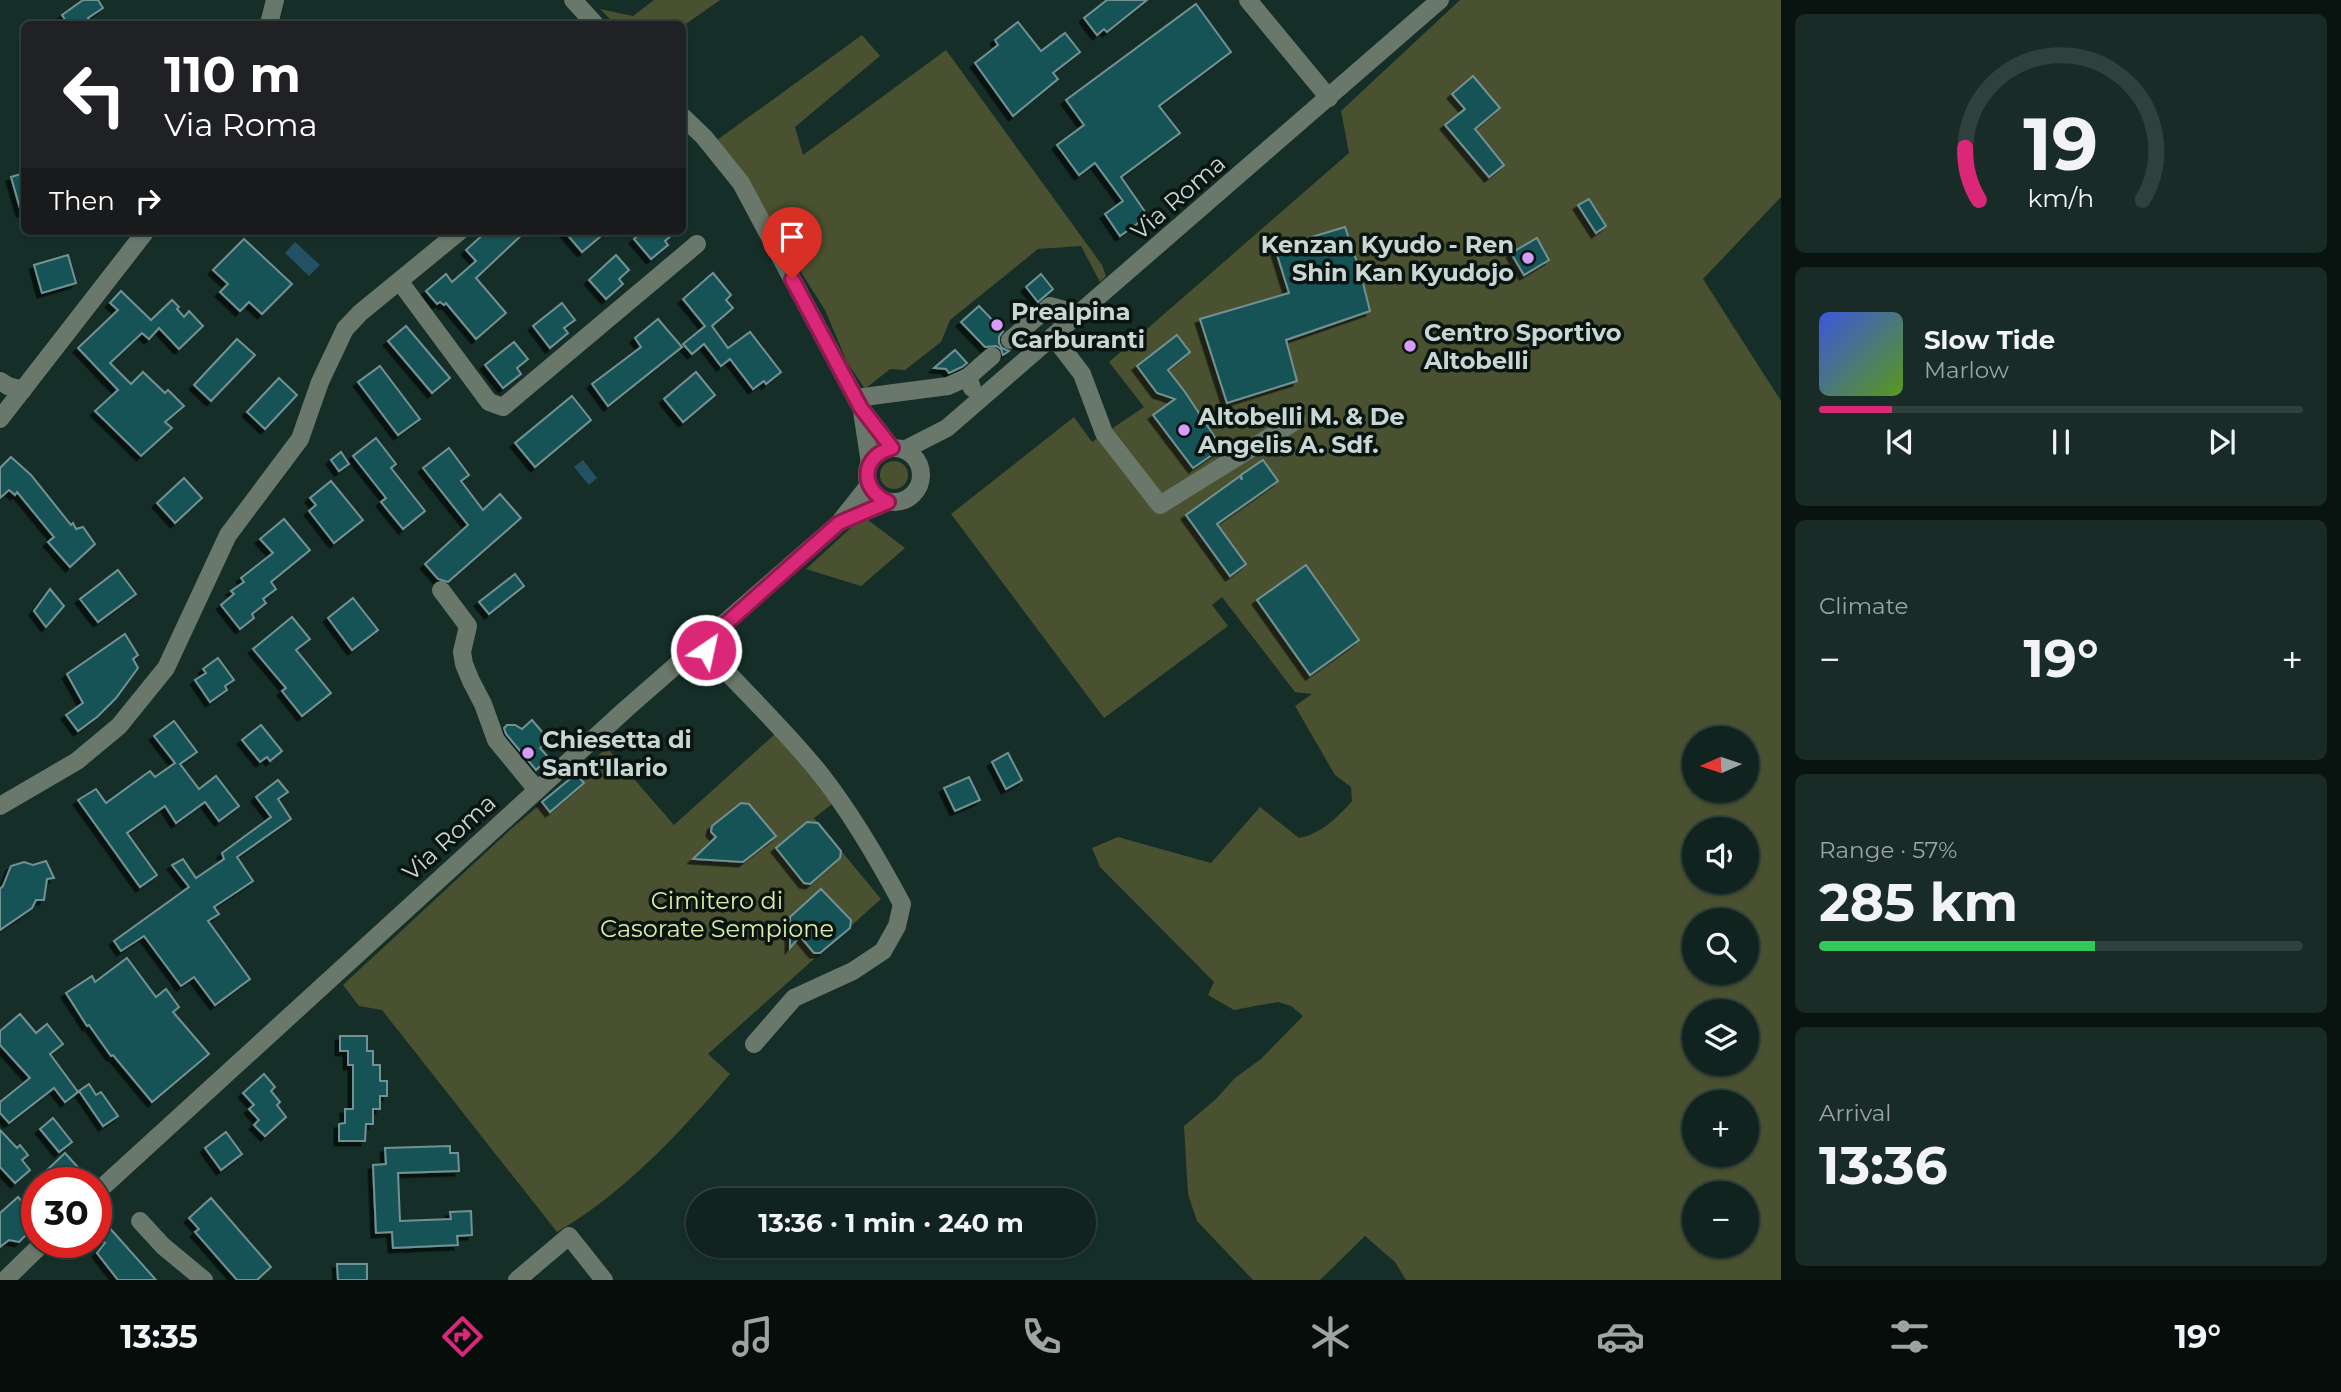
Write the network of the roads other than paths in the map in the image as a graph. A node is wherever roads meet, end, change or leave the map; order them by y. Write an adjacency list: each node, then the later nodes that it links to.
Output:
1 (275, 0): 5 (street)
2 (573, 0): 6 (street)
3 (1248, 0): 7 (street)
4 (1440, 0): 7 (street, Via Roma)
5 (269, 21)
6 (591, 21)
7 (1329, 98): 13 (street, Via Roma)
8 (686, 120): 21 (street)
9 (143, 235): 19 (street)
10 (455, 235): 12 (street)
11 (697, 244): 12 (street)
12 (400, 282): 34 (street)
13 (1079, 314): 14 (street, Via Roma); 15 (street)
14 (1053, 336): 20 (street, Via Roma); 23 (street)
15 (1010, 340)
16 (992, 356): 17 (street)
17 (968, 377): 20 (street); 21 (street)
18 (0, 381): 19 (street)
19 (23, 390): 22 (street)
20 (976, 402): 24 (street, Via Roma)
21 (859, 403): 25 (street); 26 (street)
22 (0, 419)
23 (1297, 420)
24 (947, 428): 25 (street, Via Roma); 27 (street, Via Roma)
25 (898, 449): 26 (street, Via Roma); 27 (street)
26 (870, 464): 28 (street)
27 (921, 478): 29 (street, Via Roma)
28 (869, 485): 29 (street); 30 (street, Via Roma)
29 (888, 502): 30 (street, Via Roma)
30 (839, 523): 32 (street, Via Roma)
31 (441, 590): 33 (street)
32 (702, 645): 33 (street, Via Roma); 35 (street)
33 (537, 790): 36 (street, Via Roma)
34 (0, 806)
35 (754, 1044)
36 (112, 1178)
37 (140, 1221): 40 (street)
38 (28, 1258): 39 (street)
39 (5, 1280)
40 (204, 1280)
41 (517, 1280): 42 (street)
42 (604, 1280)

